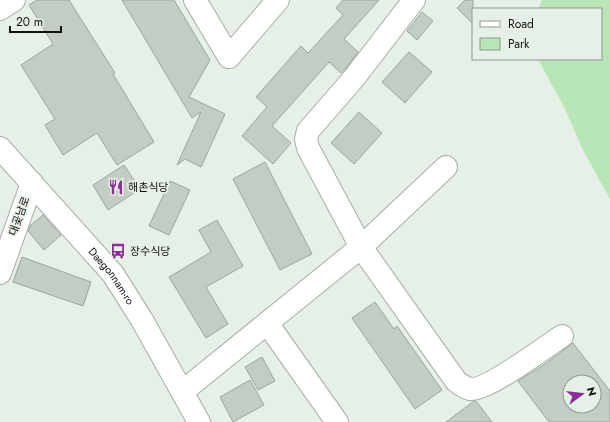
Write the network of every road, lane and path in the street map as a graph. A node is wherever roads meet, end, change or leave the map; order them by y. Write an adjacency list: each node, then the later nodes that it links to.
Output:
1 (14, 0): 5 (street)
2 (195, 0): 3 (street)
3 (278, 0)
4 (414, 0): 9 (street)
5 (0, 9)
6 (0, 148): 8 (street, Daegonnam-ro)
7 (446, 167): 9 (street)
8 (32, 183): 10 (street, 대곶남로); 13 (street, Daegonnam-ro)
9 (361, 247): 11 (street); 12 (street)
10 (0, 273)
11 (267, 323): 13 (street); 15 (street)
12 (562, 336)
13 (182, 392): 14 (street, Daegonnam-ro)
14 (199, 422)
15 (337, 422)

